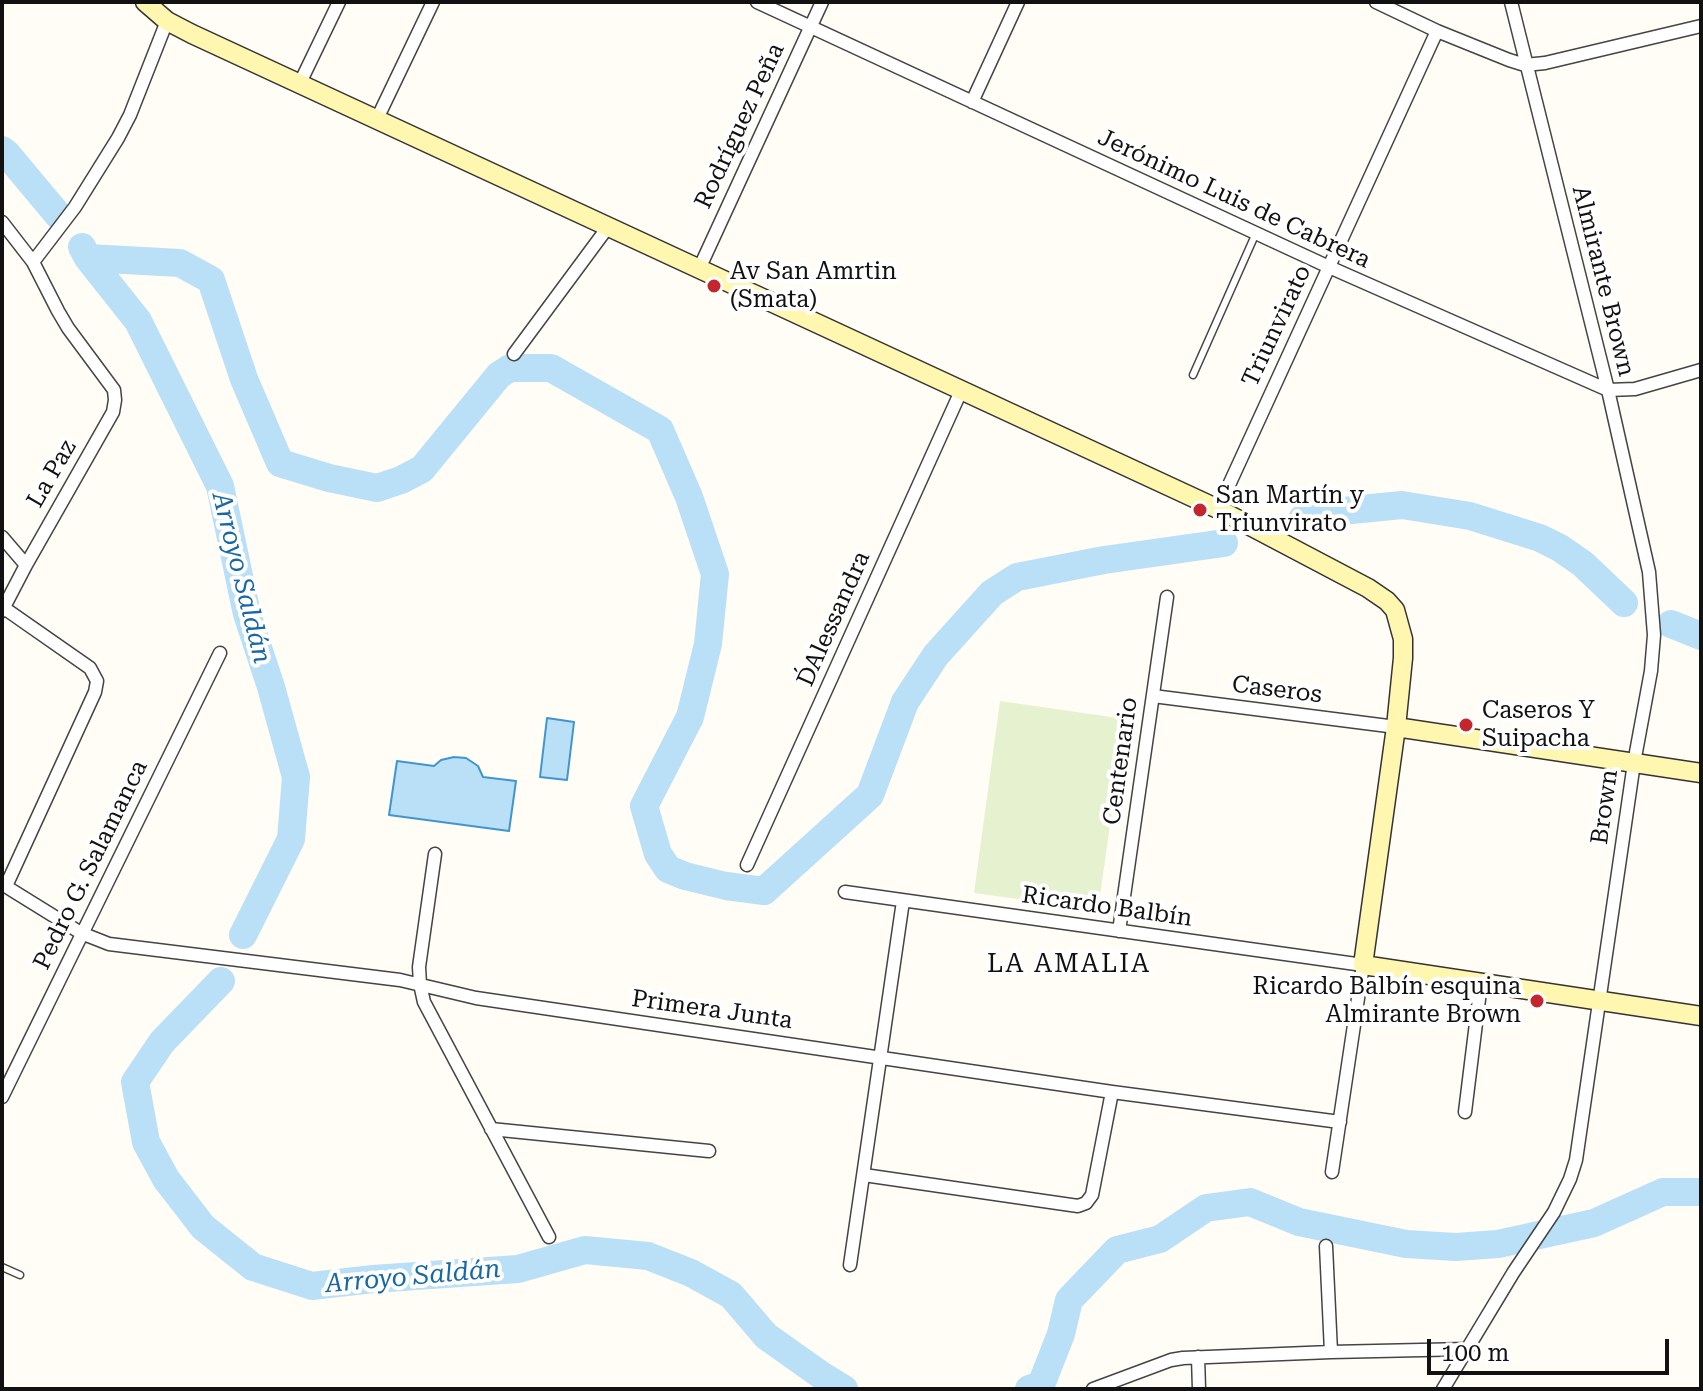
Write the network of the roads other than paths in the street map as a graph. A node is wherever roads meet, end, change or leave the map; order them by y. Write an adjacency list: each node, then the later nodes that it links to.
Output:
1 (145, 2): 9 (main road)
2 (339, 2): 14 (street)
3 (433, 2): 16 (street)
4 (757, 2): 11 (street, Jerónimo Luis de Cabrera)
5 (822, 2): 11 (street, Rodríguez Peña)
6 (1018, 2): 15 (street)
7 (1376, 2): 12 (street)
8 (1511, 2): 13 (street, Almirante Brown)
9 (167, 21): 14 (main road); 20 (street)
10 (1701, 26): 13 (street)
11 (810, 28): 15 (street, Jerónimo Luis de Cabrera); 22 (street, Rodríguez Peña)
12 (1437, 31): 13 (street); 21 (street, Triunvirato)
13 (1525, 65): 26 (street, Almirante Brown)
14 (299, 85): 16 (main road)
15 (972, 102): 19 (street, Jerónimo Luis de Cabrera)
16 (376, 121): 18 (main road)
17 (2, 222): 20 (street)
18 (608, 227): 22 (main road); 23 (street)
19 (1256, 233): 21 (street, Jerónimo Luis de Cabrera); 25 (lane)
20 (33, 262): 30 (street, La Paz)
21 (1329, 267): 26 (street, Jerónimo Luis de Cabrera); 28 (street, Triunvirato)
22 (699, 269): 27 (main road)
23 (514, 354)
24 (1701, 370): 26 (street)
25 (1193, 375)
26 (1608, 390): 31 (street, Almirante Brown)
27 (961, 391): 28 (main road); 40 (street, D´Alessandra)
28 (1218, 509): 36 (main road)
29 (2, 537): 30 (street)
30 (26, 565): 33 (street, La Paz)
31 (1649, 572): 37 (street, Brown)
32 (1167, 597): 35 (street, Centenario)
33 (3, 609): 41 (street)
34 (220, 653): 45 (street, Pedro G. Salamanca)
35 (1153, 696): 36 (street, Caseros); 44 (street, Centenario)
36 (1396, 727): 37 (main road); 46 (main road)
37 (1634, 763): 38 (main road); 49 (street, Brown)
38 (1701, 773)
39 (435, 854): 48 (street)
40 (747, 865)
41 (4, 885): 45 (street, Primera Junta)
42 (845, 892): 43 (street, Ricardo Balbín)
43 (903, 901): 44 (street, Ricardo Balbín); 51 (street)
44 (1119, 931): 46 (street, Ricardo Balbín)
45 (81, 933): 48 (street, Primera Junta); 53 (street, Pedro G. Salamanca)
46 (1363, 965): 47 (main road); 55 (street)
47 (1481, 983): 49 (main road); 54 (street)
48 (420, 984): 51 (street, Primera Junta); 56 (street)
49 (1599, 1001): 50 (main road); 65 (street, Brown)
50 (1701, 1016)
51 (881, 1056): 52 (street, Primera Junta); 59 (street)
52 (1112, 1092): 55 (street, Primera Junta); 59 (street)
53 (2, 1097)
54 (1465, 1112)
55 (1340, 1122): 58 (street)
56 (491, 1129): 57 (street); 60 (street)
57 (709, 1151)
58 (1332, 1172)
59 (864, 1175): 62 (street)
60 (549, 1237)
61 (1326, 1246): 66 (street)
62 (850, 1265)
63 (2, 1267): 64 (lane)
64 (20, 1275)
65 (1467, 1349): 66 (street); 70 (street, Brown)
66 (1331, 1352): 67 (street)
67 (1198, 1357): 68 (street); 69 (street)
68 (1093, 1389)
69 (1199, 1389)
70 (1443, 1389)

